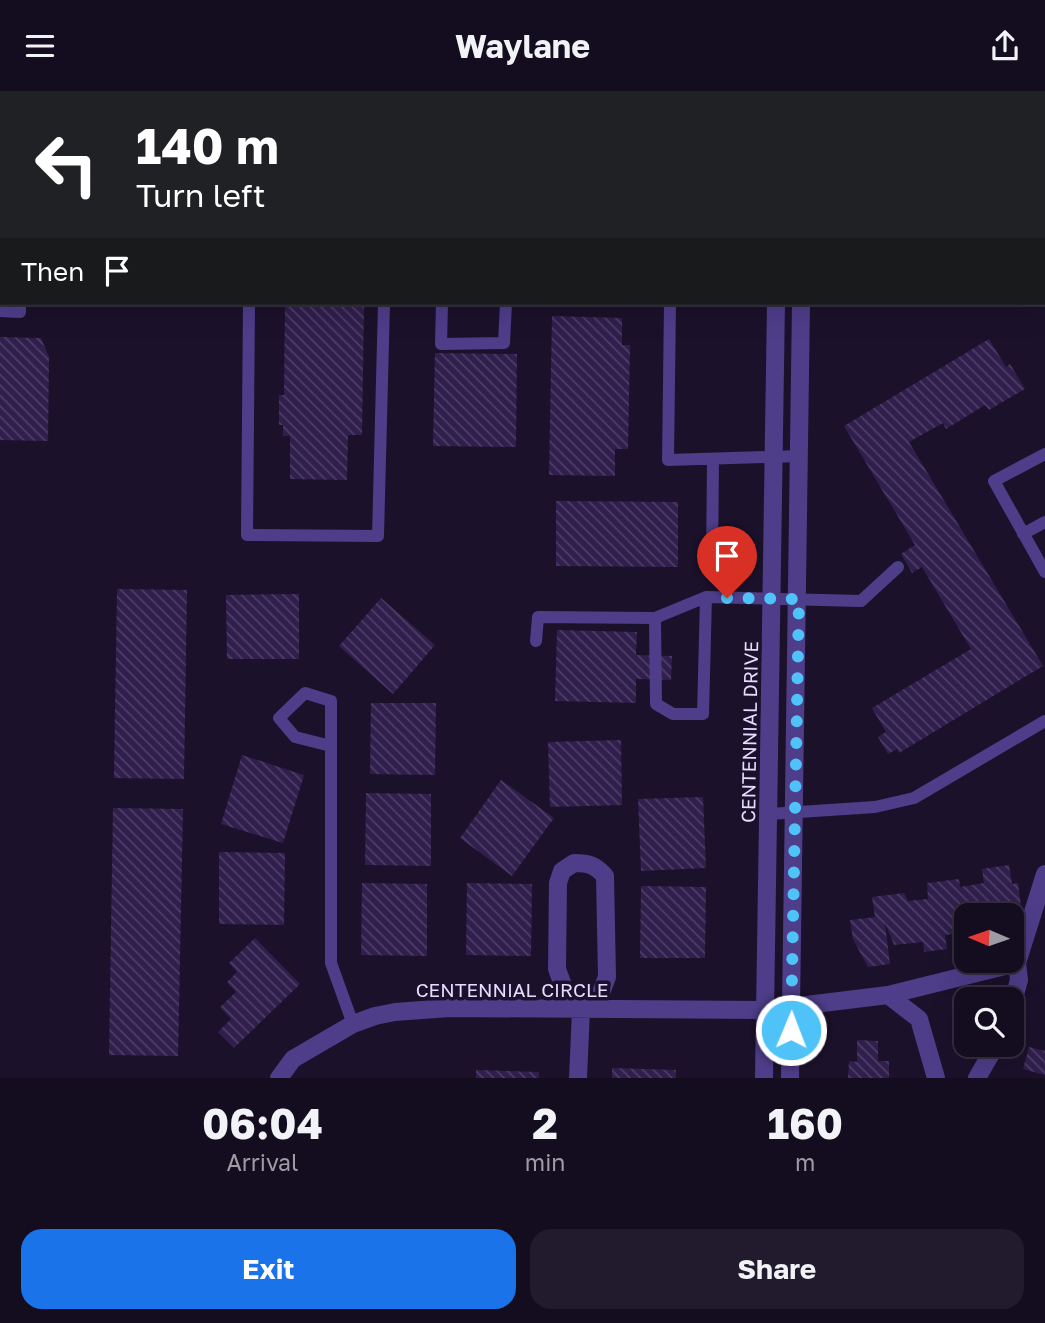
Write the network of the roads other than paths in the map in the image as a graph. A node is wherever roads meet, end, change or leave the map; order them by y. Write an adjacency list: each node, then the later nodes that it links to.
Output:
1 (20, 305): 9 (lane)
2 (249, 305): 3 (lane)
3 (384, 305)
4 (442, 305): 5 (lane)
5 (506, 305)
6 (670, 305): 13 (lane)
7 (776, 305): 12 (street, CENTENNIAL DRIVE)
8 (801, 305): 11 (street)
9 (0, 311)
10 (1045, 454): 15 (lane)
11 (800, 456): 12 (lane); 21 (street)
12 (775, 457): 13 (lane); 20 (street, CENTENNIAL DRIVE)
13 (713, 459): 16 (lane)
14 (1045, 522): 15 (lane)
15 (1023, 534): 18 (lane)
16 (712, 565)
17 (898, 567): 21 (lane)
18 (1045, 572)
19 (706, 597): 20 (lane); 22 (lane); 22 (lane)
20 (772, 598): 21 (lane); 27 (street, CENTENNIAL DRIVE)
21 (799, 599): 26 (street)
22 (654, 618): 23 (lane)
23 (536, 641)
24 (1045, 721): 26 (lane)
25 (331, 746): 25 (lane); 35 (lane)
26 (794, 813): 27 (lane); 32 (street)
27 (769, 814): 34 (street, CENTENNIAL DRIVE)
28 (1045, 874): 29 (street)
29 (1024, 941)
30 (977, 973): 31 (street, CENTENNIAL CIRCLE)
31 (888, 995): 32 (street, CENTENNIAL CIRCLE); 41 (street)
32 (792, 1007): 34 (street, CENTENNIAL CIRCLE); 40 (street)
33 (581, 1010): 33 (street); 34 (street, CENTENNIAL CIRCLE); 35 (street, CENTENNIAL CIRCLE); 38 (street)
34 (766, 1010): 39 (street, CENTENNIAL DRIVE)
35 (353, 1024): 37 (street, CENTENNIAL CIRCLE)
36 (989, 1057): 42 (street)
37 (279, 1078)
38 (578, 1078)
39 (765, 1078)
40 (790, 1078)
41 (936, 1078)
42 (978, 1078)

